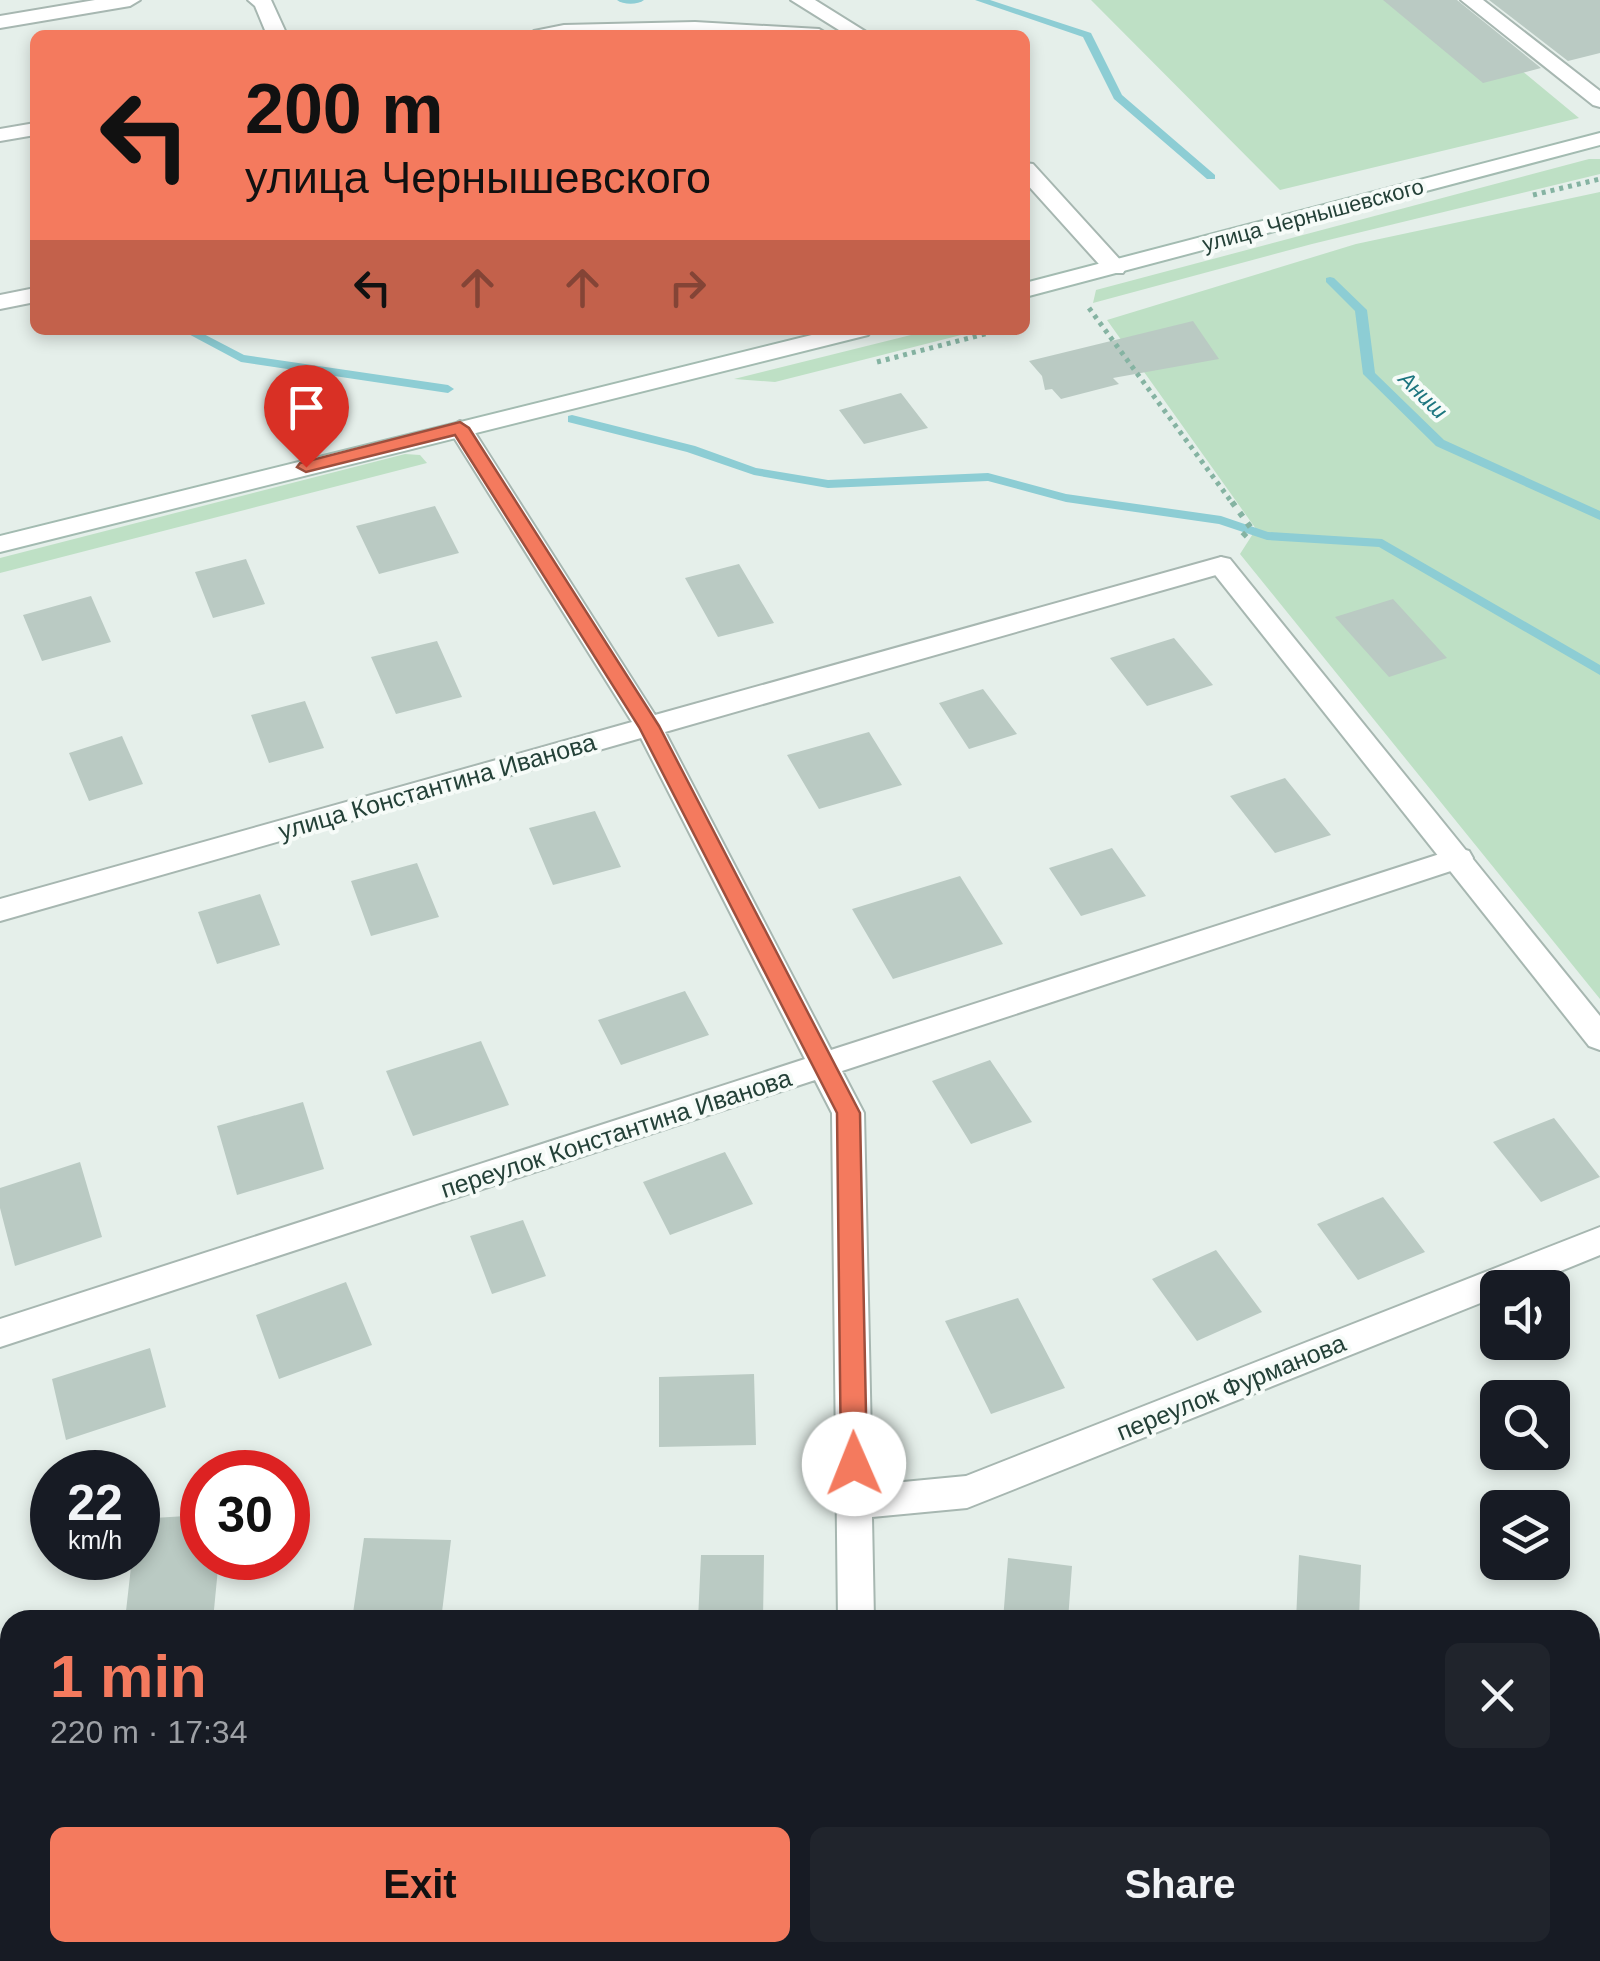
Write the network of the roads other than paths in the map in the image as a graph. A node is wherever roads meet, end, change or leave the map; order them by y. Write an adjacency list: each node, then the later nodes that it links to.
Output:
1 (130, 0): 5 (street)
2 (258, 0): 6 (street)
3 (800, 0): 9 (street)
4 (1470, 0): 10 (street)
5 (0, 22)
6 (275, 30)
7 (608, 30): 8 (street)
8 (731, 30)
9 (852, 30)
10 (1600, 101)
11 (30, 130): 12 (street)
12 (0, 136)
13 (1600, 139): 15 (street, улица Чернышевского)
14 (1030, 174): 15 (street)
15 (1116, 268): 16 (street, улица Чернышевского)
16 (1030, 289)
17 (30, 295): 18 (street)
18 (0, 302)
19 (840, 335): 20 (street)
20 (460, 428): 21 (street); 22 (street)
21 (0, 544)
22 (648, 726): 23 (street, улица Константина Иванова); 24 (street, улица Константина Иванова); 26 (street)
23 (1459, 858): 25 (street); 26 (street, переулок Константина Иванова)
24 (0, 910)
25 (1600, 1038)
26 (825, 1065): 28 (street, переулок Константина Иванова); 29 (street)
27 (1600, 1241): 29 (street, переулок Фурманова)
28 (0, 1333)
29 (855, 1503): 30 (street)
30 (856, 1610)

